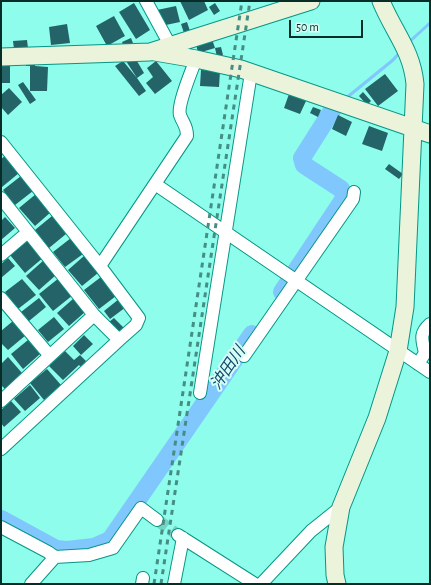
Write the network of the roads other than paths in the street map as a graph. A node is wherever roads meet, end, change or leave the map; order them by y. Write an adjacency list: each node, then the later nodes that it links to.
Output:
1 (146, 1): 4 (street)
2 (311, 1): 4 (street)
3 (380, 1): 9 (street)
4 (170, 46): 5 (street)
5 (150, 52): 6 (street); 7 (street)
6 (1, 57)
7 (196, 59): 8 (street); 12 (street)
8 (251, 73): 9 (street); 16 (street)
9 (414, 128): 10 (street); 24 (street)
10 (430, 134)
11 (1, 142): 18 (street)
12 (155, 184): 16 (street); 18 (street)
13 (354, 192): 19 (street)
14 (1, 198): 15 (street)
15 (28, 232): 17 (street); 21 (street)
16 (226, 233): 19 (street); 29 (street)
17 (1, 256)
18 (100, 266): 23 (street)
19 (296, 281): 24 (street); 26 (street)
20 (1, 298): 25 (street)
21 (94, 315): 23 (street); 25 (street)
22 (430, 324): 27 (street)
23 (119, 340): 31 (street)
24 (398, 351): 27 (street); 32 (street)
25 (50, 356): 30 (street)
26 (244, 356)
27 (418, 364): 28 (street)
28 (430, 372)
29 (200, 393)
30 (2, 399)
31 (1, 449)
32 (341, 507): 39 (street); 40 (street)
33 (157, 520): 35 (street)
34 (1, 527): 35 (street)
35 (55, 558): 36 (street)
36 (31, 584)
37 (174, 584): 38 (street)
38 (255, 584)
39 (261, 584)
40 (337, 584)

